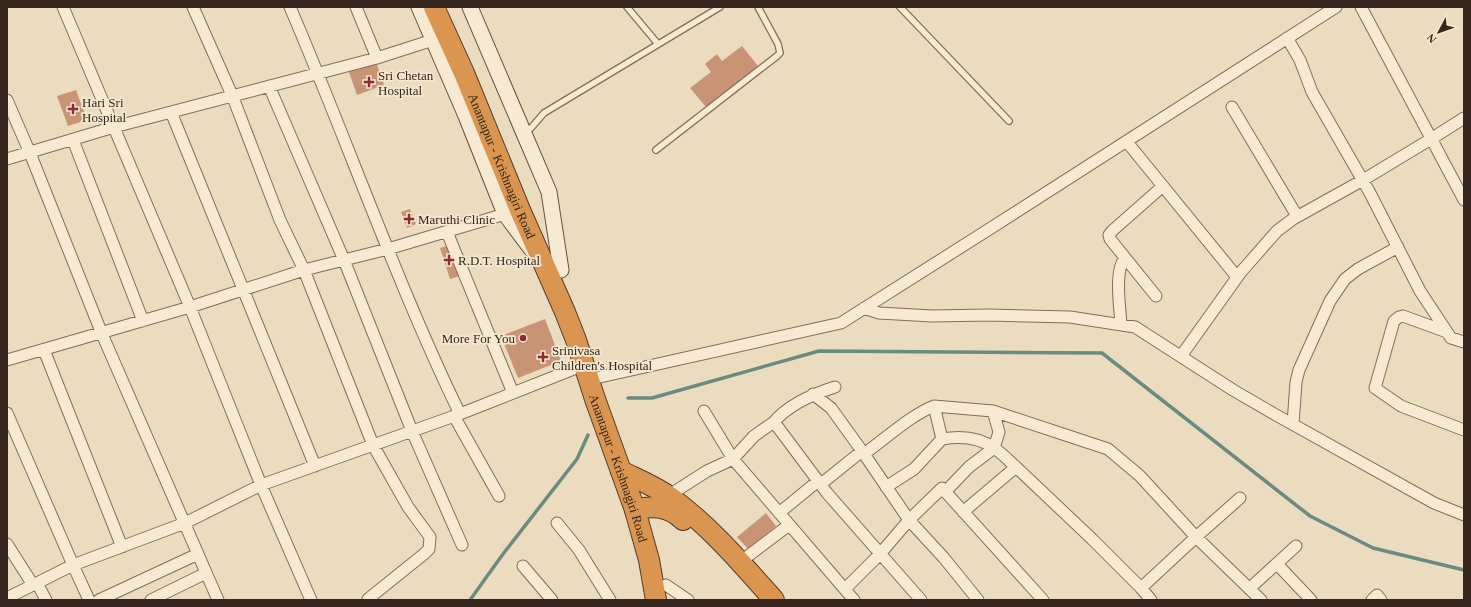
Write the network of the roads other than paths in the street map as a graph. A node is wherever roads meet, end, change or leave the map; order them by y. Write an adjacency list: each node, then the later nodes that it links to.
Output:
1 (63, 7): 28 (street)
2 (194, 7): 22 (street)
3 (290, 7): 19 (street)
4 (356, 7): 18 (street)
5 (419, 7): 16 (street)
6 (434, 7): 20 (highway, Anantapur - Krishnagiri Road)
7 (449, 7): 20 (highway)
8 (470, 7): 29 (street)
9 (627, 7): 17 (lane)
10 (720, 7): 17 (lane)
11 (758, 7): 33 (lane)
12 (900, 7): 27 (lane)
13 (1336, 7): 15 (street)
14 (1361, 7): 30 (street)
15 (1287, 38): 32 (street); 36 (street)
16 (433, 40): 18 (street); 39 (street)
17 (658, 44): 29 (lane)
18 (377, 58): 19 (street)
19 (318, 72): 21 (street); 43 (street)
20 (469, 72): 47 (highway, Anantapur - Krishnagiri Road)
21 (269, 86): 22 (street); 45 (street)
22 (232, 95): 25 (street); 46 (street)
23 (7, 100): 34 (street)
24 (1232, 107): 40 (street)
25 (171, 112): 28 (street); 49 (street)
26 (1464, 118): 30 (street)
27 (1010, 121)
28 (114, 127): 31 (street); 51 (street)
29 (523, 132): 47 (street)
30 (1431, 139): 36 (street); 38 (street)
31 (73, 140): 34 (street); 53 (street)
32 (1127, 142): 37 (street); 52 (street)
33 (656, 150)
34 (30, 153): 35 (street); 56 (street)
35 (7, 159)
36 (1362, 180): 40 (street); 42 (street)
37 (1163, 186): 44 (street); 48 (street)
38 (1464, 200)
39 (505, 214): 41 (street); 47 (street)
40 (1297, 216): 48 (street)
41 (446, 232): 43 (street); 64 (street)
42 (1398, 247): 55 (street); 72 (street)
43 (388, 249): 45 (street); 70 (street)
44 (1125, 258): 50 (street); 54 (street)
45 (344, 260): 46 (street); 74 (street)
46 (304, 270): 49 (street); 76 (street)
47 (555, 272): 61 (highway, Anantapur - Krishnagiri Road); 62 (highway, Anantapur - Krishnagiri Road)
48 (1237, 277): 59 (street)
49 (245, 289): 51 (street); 80 (street)
50 (1156, 296)
51 (190, 307): 53 (street); 84 (street)
52 (864, 308): 54 (street); 62 (street)
53 (143, 321): 56 (street)
54 (1121, 324): 59 (street)
55 (1447, 332): 57 (street); 73 (street)
56 (102, 334): 58 (street); 95 (street)
57 (1464, 342)
58 (44, 350): 60 (street); 102 (street)
59 (1181, 356): 72 (street)
60 (7, 360)
61 (584, 365): 64 (street); 82 (highway, Anantapur - Krishnagiri Road)
62 (600, 377): 82 (highway, Anantapur - Krishnagiri Road)
63 (835, 387): 65 (street)
64 (513, 393): 70 (street)
65 (813, 394): 71 (street); 78 (street)
66 (934, 406): 68 (street); 75 (street); 78 (street)
67 (704, 411): 79 (street)
68 (993, 411): 77 (street); 98 (street)
69 (7, 413): 107 (street)
70 (457, 415): 74 (street); 87 (street)
71 (774, 422): 79 (street); 83 (street)
72 (1293, 424): 93 (street)
73 (1464, 430)
74 (412, 431): 76 (street); 100 (street)
75 (942, 439): 77 (street); 85 (street)
76 (373, 445): 80 (street); 116 (street)
77 (994, 448): 81 (street); 86 (street)
78 (863, 452): 83 (street); 85 (street)
79 (733, 459): 88 (street); 92 (street)
80 (315, 466): 84 (street)
81 (1016, 467): 91 (street); 111 (street)
82 (629, 475): 88 (highway); 90 (highway, Anantapur - Krishnagiri Road)
83 (819, 483): 92 (street); 104 (street)
84 (261, 485): 95 (street); 122 (street)
85 (886, 487): 94 (street)
86 (945, 492): 91 (street); 94 (street)
87 (499, 496)
88 (668, 496): 105 (highway)
89 (1240, 498): 98 (street)
90 (641, 508): 114 (highway, Anantapur - Krishnagiri Road); 126 (highway)
91 (963, 512): 131 (street)
92 (779, 513): 97 (street)
93 (1464, 515)
94 (909, 520): 104 (street); 130 (street)
95 (185, 523): 102 (street); 103 (street)
96 (557, 523): 124 (street)
97 (789, 525): 105 (street); 113 (street)
98 (1196, 537): 111 (street); 112 (street)
99 (7, 544): 110 (street)
100 (462, 545)
101 (1296, 546): 106 (street)
102 (122, 547): 107 (street)
103 (198, 554): 109 (street); 119 (street)
104 (880, 554): 113 (street); 129 (street)
105 (740, 562): 127 (highway)
106 (1277, 564): 112 (street); 134 (street)
107 (73, 565): 110 (street); 118 (street)
108 (523, 566): 123 (street)
109 (206, 573): 120 (street); 121 (street)
110 (35, 584): 115 (street); 117 (street)
111 (1141, 588): 132 (street)
112 (1250, 588): 133 (street)
113 (845, 589): 128 (street)
114 (663, 595): 125 (street)
115 (7, 598)
116 (368, 599)
117 (46, 600)
118 (89, 600)
119 (99, 600)
120 (151, 600)
121 (218, 600)
122 (311, 600)
123 (552, 600)
124 (610, 600)
125 (688, 600)
126 (761, 600)
127 (774, 600)
128 (854, 600)
129 (921, 600)
130 (978, 600)
131 (1043, 600)
132 (1151, 600)
133 (1261, 600)
134 (1311, 600)
135 (1372, 600): 136 (street)
136 (1382, 600)

